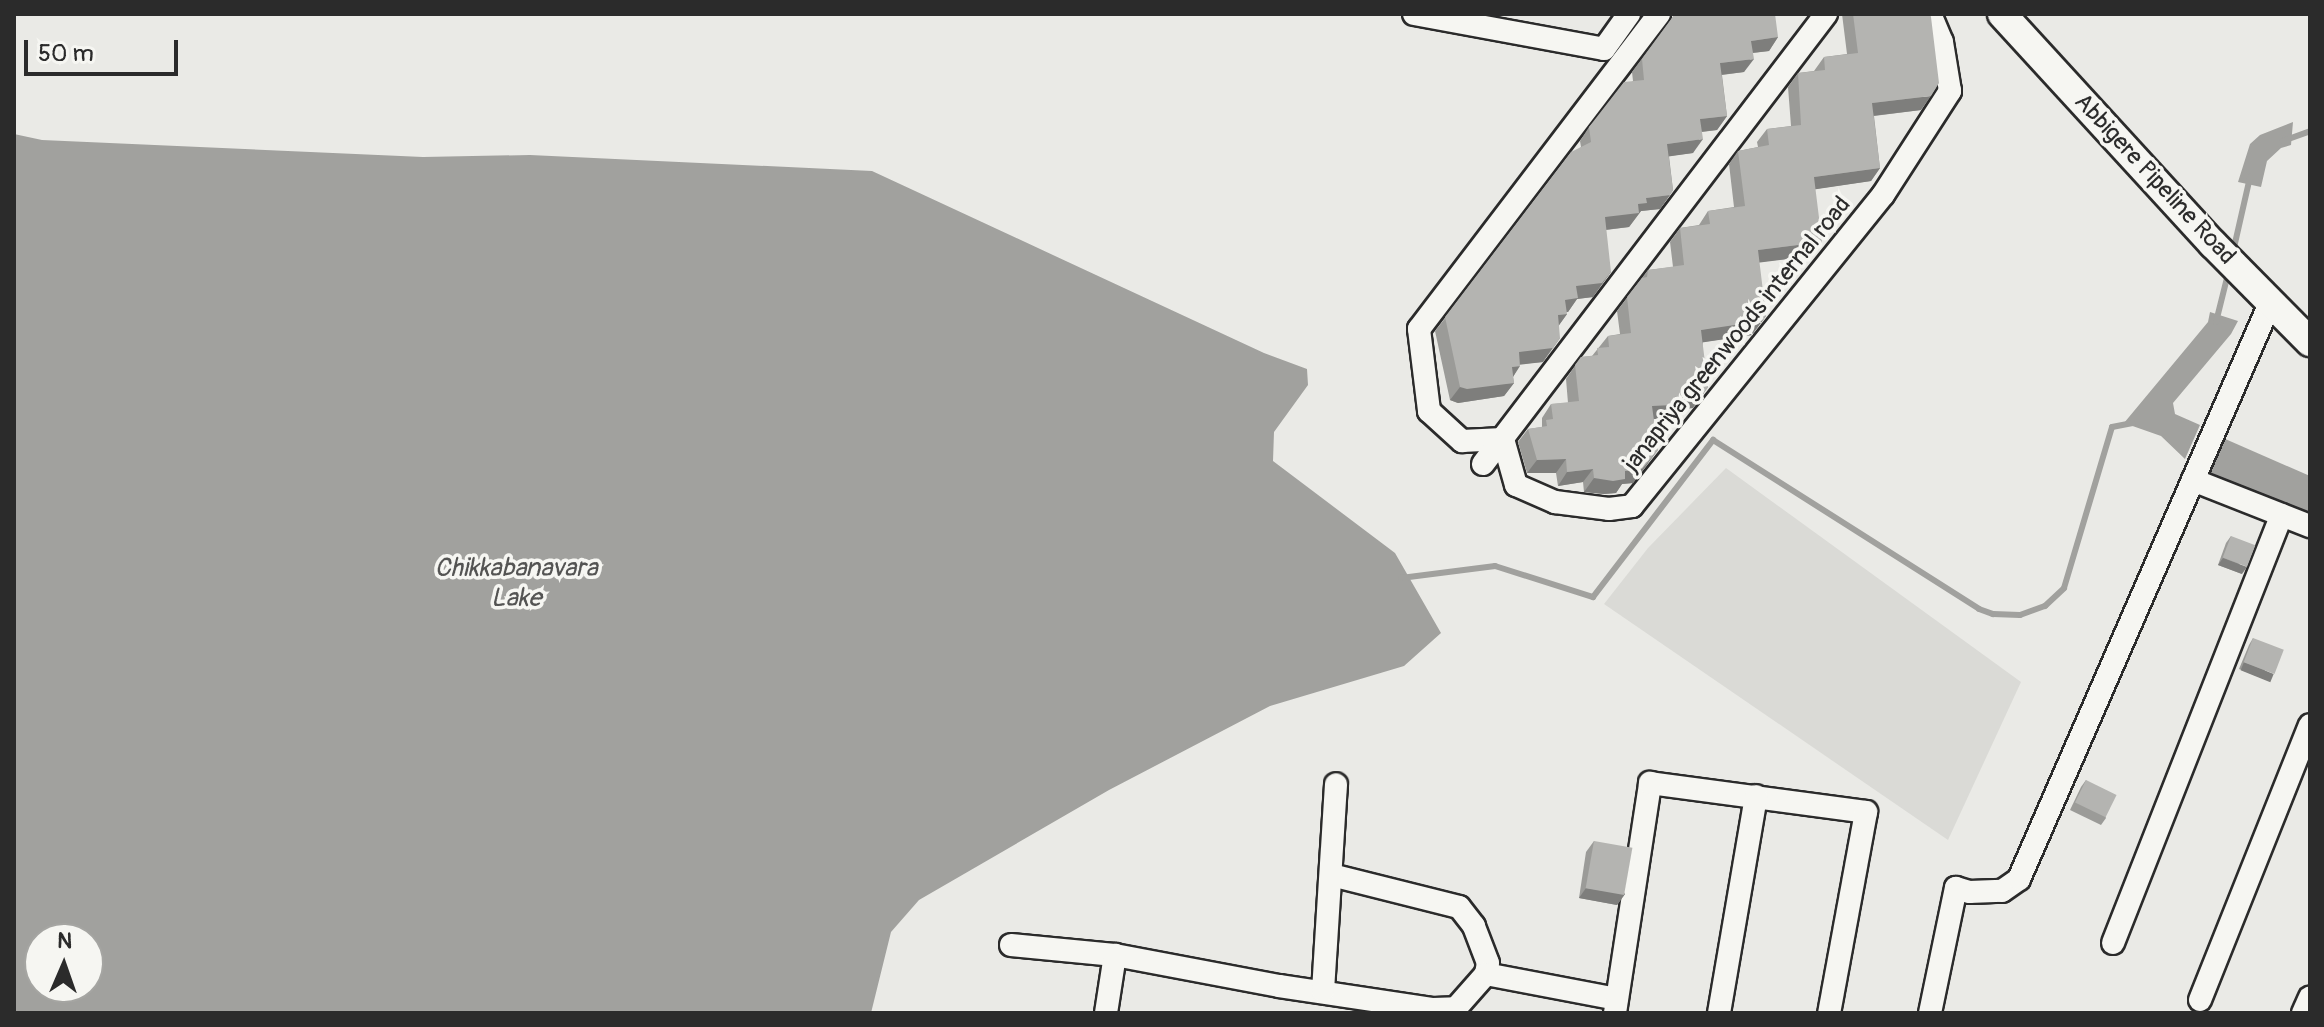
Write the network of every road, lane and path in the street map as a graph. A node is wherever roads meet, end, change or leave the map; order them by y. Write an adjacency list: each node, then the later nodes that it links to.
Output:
1 (1414, 14): 2 (street)
2 (1629, 14)
3 (1659, 14): 9 (street)
4 (1826, 14): 9 (street)
5 (1930, 14): 9 (street, janapriya greenwoods internal road)
6 (2002, 14): 7 (main road, Abbigere Pipeline Road)
7 (2271, 301): 8 (main road, Abbigere Pipeline Road); 11 (street)
8 (2310, 342)
9 (1503, 439): 10 (street)
10 (1483, 464)
11 (2193, 480): 12 (street); 29 (street)
12 (2282, 515): 13 (street); 18 (street)
13 (2310, 526)
14 (2310, 725): 24 (street)
15 (1336, 784): 17 (street)
16 (1756, 796): 25 (street); 27 (street); 28 (street)
17 (1332, 875): 21 (street); 22 (street)
18 (2113, 943)
19 (1011, 945): 20 (street)
20 (1115, 955): 22 (street); 26 (street)
21 (1486, 974): 22 (street); 25 (street)
22 (1323, 991)
23 (2310, 997): 30 (street)
24 (2200, 1000)
25 (1616, 1006)
26 (1106, 1013)
27 (1719, 1013)
28 (1829, 1013)
29 (1930, 1013)
30 (2303, 1013)

